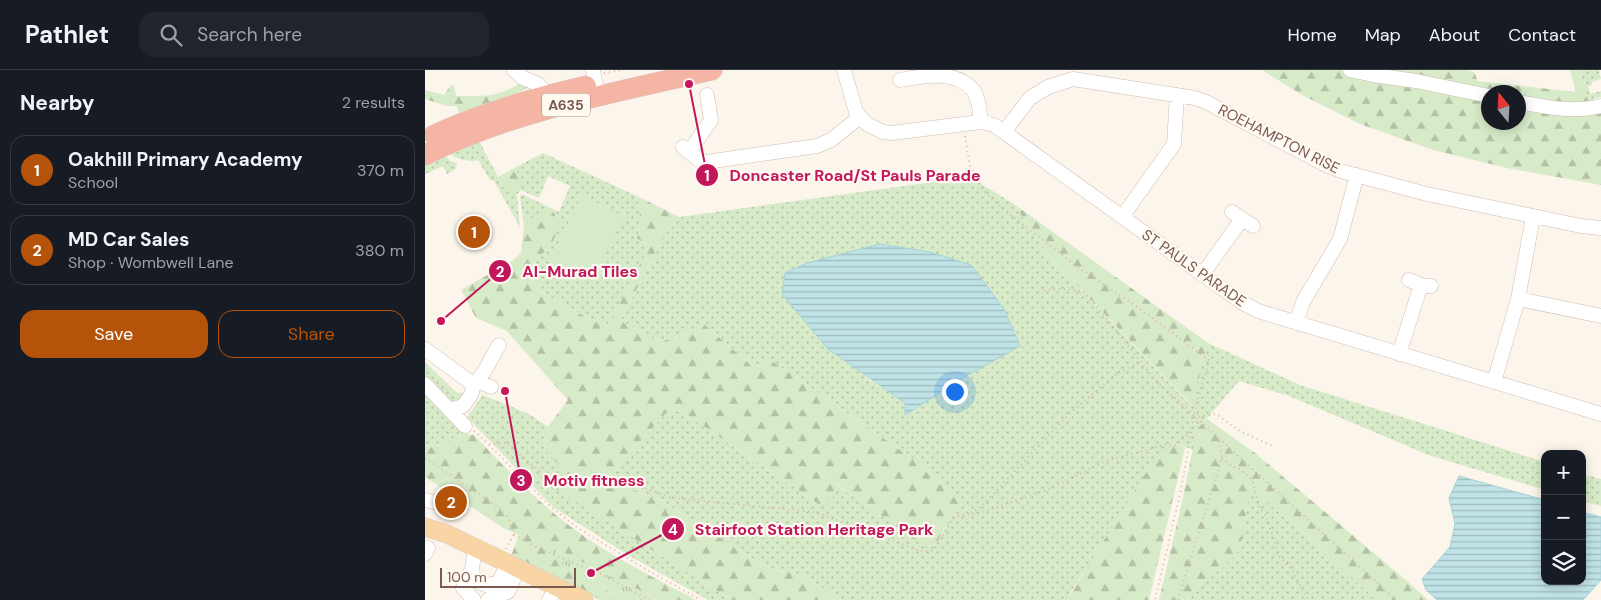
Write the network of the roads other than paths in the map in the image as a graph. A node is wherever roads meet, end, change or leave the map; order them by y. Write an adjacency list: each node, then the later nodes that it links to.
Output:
1 (514, 70): 9 (street)
2 (651, 70): 7 (highway, A635)
3 (712, 70): 7 (highway, A635)
4 (844, 70): 14 (street)
5 (1350, 70): 8 (street)
6 (900, 80): 15 (street)
7 (595, 83): 9 (highway, A635); 18 (highway, A635)
8 (1481, 94)
9 (548, 95): 17 (highway, A635)
10 (707, 95): 14 (street)
11 (1177, 95): 16 (street, ROEHAMPTON RISE); 19 (street, ROEHAMPTON RISE); 20 (street)
12 (1526, 103): 13 (street)
13 (1601, 106)
14 (860, 117): 15 (street, ST PAULS PARADE)
15 (980, 122): 16 (street, ST PAULS PARADE)
16 (1004, 132): 20 (street, ST PAULS PARADE)
17 (425, 140)
18 (425, 154)
19 (1357, 175): 21 (street, ROEHAMPTON RISE); 28 (street)
20 (1123, 217): 24 (street, ST PAULS PARADE)
21 (1533, 217): 23 (street, ROEHAMPTON RISE); 26 (street)
22 (1242, 219): 24 (street)
23 (1601, 228)
24 (1202, 274): 28 (street, ST PAULS PARADE)
25 (1421, 284): 31 (street)
26 (1519, 299): 27 (street); 32 (street)
27 (1601, 316)
28 (1296, 323): 31 (street, ST PAULS PARADE)
29 (499, 345): 33 (street)
30 (425, 349): 33 (street)
31 (1399, 354): 32 (street, ST PAULS PARADE)
32 (1494, 382): 37 (street, ST PAULS PARADE)
33 (476, 383): 35 (street); 36 (street)
34 (425, 384): 36 (street)
35 (491, 386)
36 (450, 410): 38 (street)
37 (1601, 414)
38 (465, 426)
39 (426, 501): 40 (street)
40 (449, 508)
41 (425, 520): 43 (main road)
42 (425, 527): 43 (main road)
43 (447, 534): 44 (main road)
44 (475, 548): 45 (main road); 46 (street)
45 (509, 564): 46 (street); 47 (main road); 49 (street)
46 (472, 569): 48 (street)
47 (565, 596)
48 (474, 600)
49 (488, 600)

